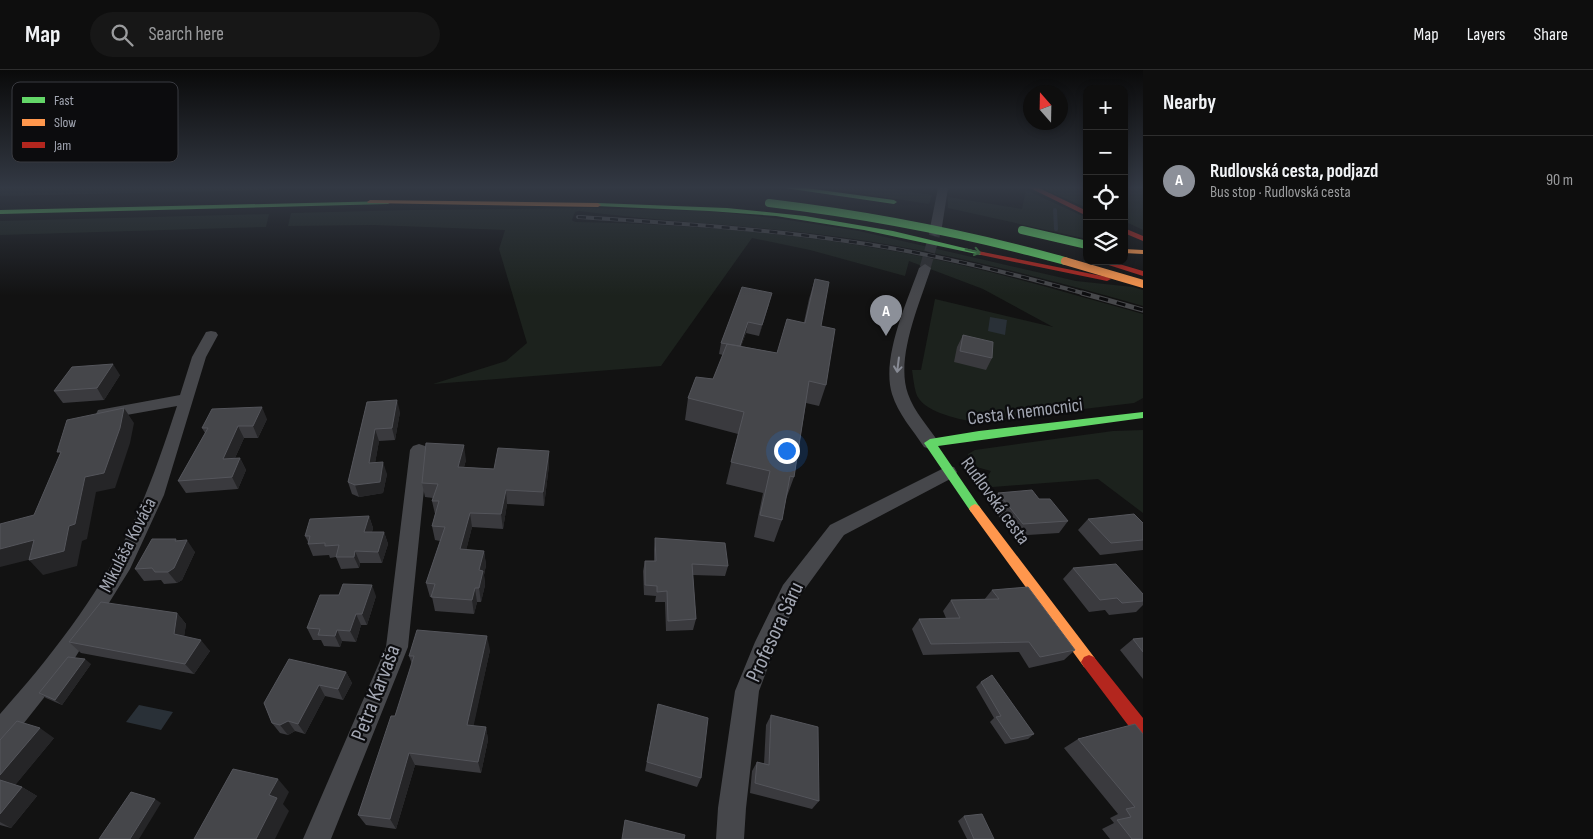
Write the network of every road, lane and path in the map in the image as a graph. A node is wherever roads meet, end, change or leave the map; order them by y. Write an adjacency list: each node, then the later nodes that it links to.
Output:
1 (833, 224): 16 (main road, one-way to 16, bridge)
2 (915, 224): 16 (main road, bridge)
3 (937, 224): 7 (street)
4 (956, 224): 12 (main road)
5 (1012, 228): 9 (main road, bridge)
6 (1128, 232): 8 (main road)
7 (935, 233)
8 (1143, 239)
9 (1083, 244)
10 (1128, 250): 11 (main road)
11 (1143, 252)
12 (1083, 257)
13 (1113, 265): 15 (main road)
14 (925, 268): 21 (street, Rudlovská cesta, one-way to 21)
15 (1143, 274)
16 (1143, 283)
17 (211, 334): 18 (street, Mikuláša Kováča)
18 (187, 399): 19 (street); 25 (street, Mikuláša Kováča)
19 (101, 415)
20 (1143, 416): 21 (main road, Cesta k nemocnici)
21 (930, 443): 23 (main road, Rudlovská cesta)
22 (419, 450): 26 (street, Petra Karvaša)
23 (948, 472): 24 (main road, Rudlovská cesta); 27 (street, Profesora Sáru)
24 (1143, 731)
25 (0, 733)
26 (317, 839)
27 (730, 839)

